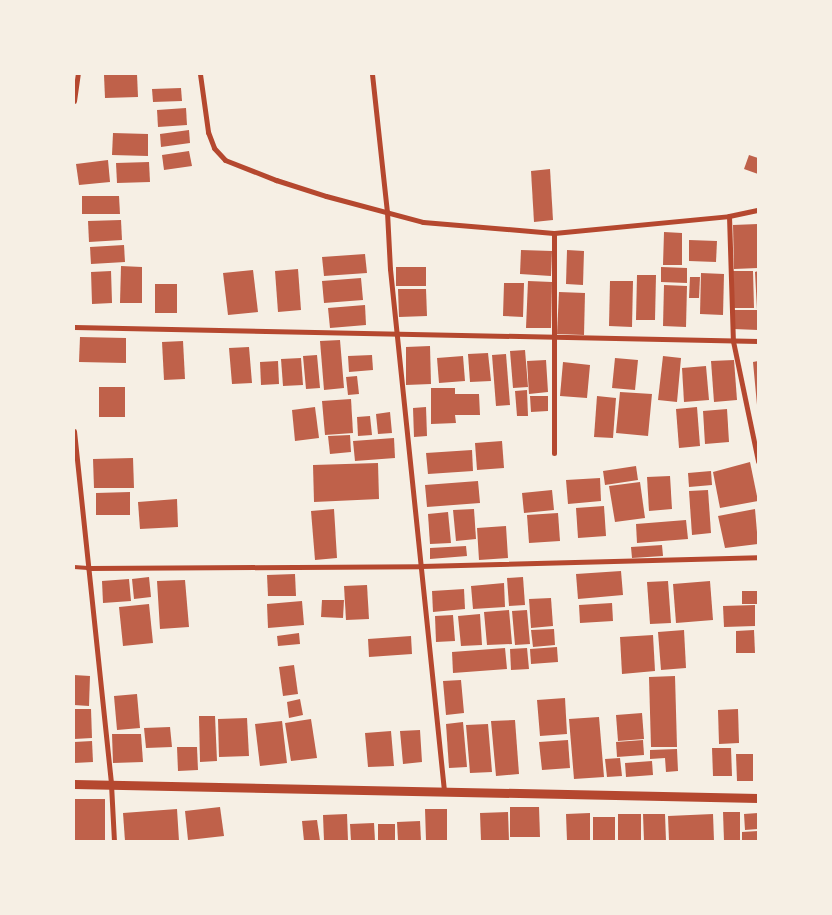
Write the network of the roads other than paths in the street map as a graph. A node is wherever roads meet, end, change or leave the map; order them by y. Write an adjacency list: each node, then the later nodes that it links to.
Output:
1 (78, 74): 4 (street)
2 (200, 74): 6 (street)
3 (372, 74): 6 (street)
4 (74, 101)
5 (758, 210): 7 (street)
6 (387, 212): 8 (street); 10 (street)
7 (730, 216): 8 (street); 12 (street)
8 (554, 232): 11 (street)
9 (74, 327): 10 (street)
10 (397, 334): 11 (street); 19 (street)
11 (554, 337): 12 (street); 15 (street)
12 (733, 341): 13 (street); 16 (street)
13 (758, 342)
14 (74, 431): 17 (street)
15 (554, 453)
16 (758, 458)
17 (76, 467): 21 (street)
18 (758, 557): 19 (street)
19 (421, 566): 21 (street); 24 (street)
20 (74, 568): 21 (lane)
21 (88, 568): 23 (street)
22 (74, 784): 23 (street)
23 (111, 784): 24 (street); 26 (street)
24 (444, 791): 25 (street)
25 (758, 798)
26 (114, 841)

